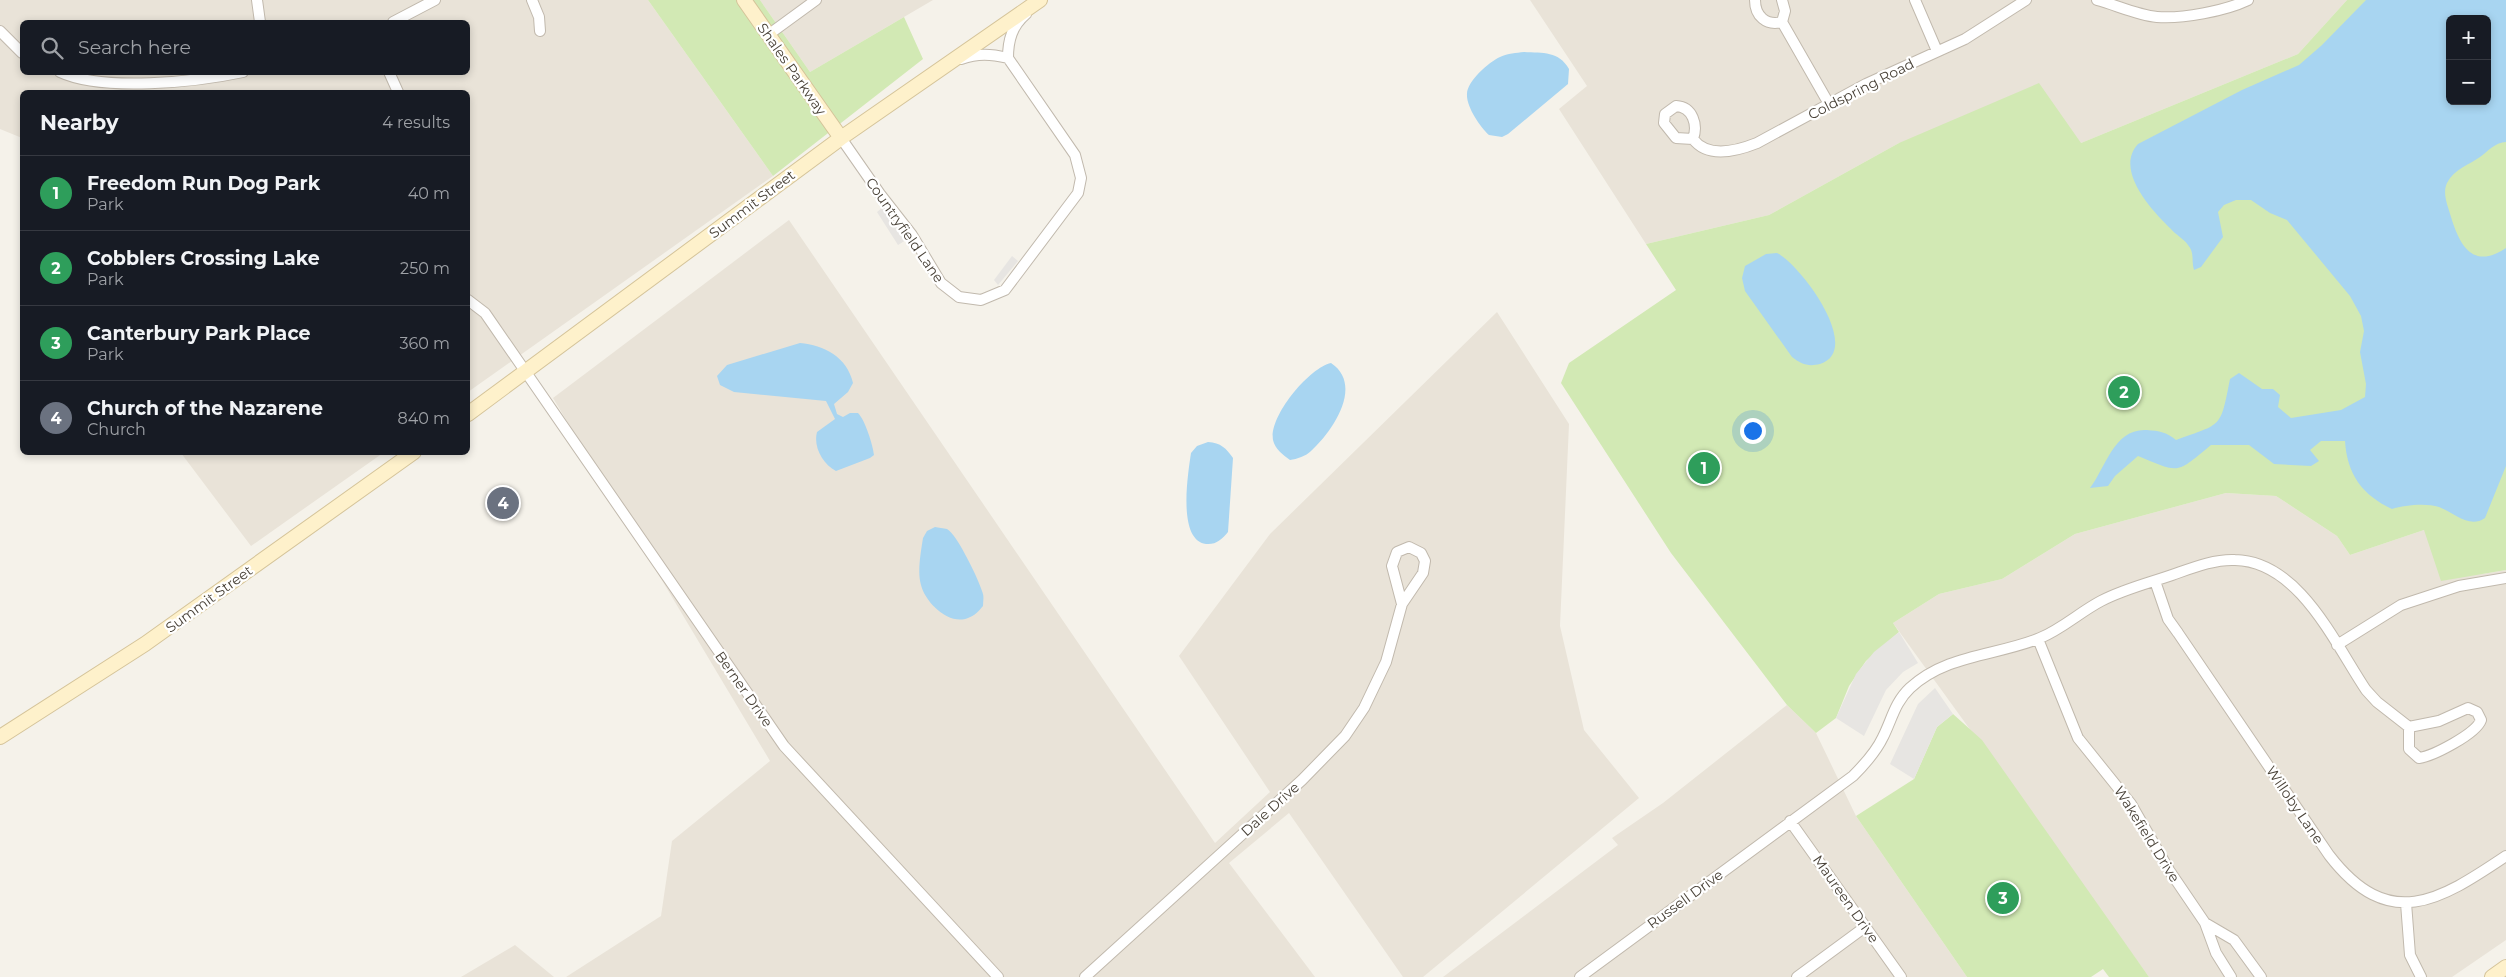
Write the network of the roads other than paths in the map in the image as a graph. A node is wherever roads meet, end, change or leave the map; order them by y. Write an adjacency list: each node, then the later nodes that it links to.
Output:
1 (257, 0): 13 (street)
2 (435, 0): 14 (street)
3 (532, 0): 17 (street)
4 (744, 0): 18 (main road, Shales Parkway)
5 (816, 0): 18 (street)
6 (1040, 0): 21 (street); 22 (main road, Summit Street)
7 (1755, 0): 15 (street)
8 (1782, 0): 15 (street)
9 (1915, 0): 20 (street)
10 (2026, 0): 20 (street, Coldspring Road)
11 (2098, 0): 12 (street)
12 (2248, 0)
13 (260, 20)
14 (397, 20)
15 (1782, 22): 27 (street)
16 (0, 31): 19 (street)
17 (540, 31)
18 (768, 35): 28 (main road, Shales Parkway)
19 (20, 51)
20 (1937, 52): 27 (street, Coldspring Road)
21 (1008, 58): 22 (street); 28 (street, Countryfield Lane)
22 (946, 65): 28 (main road, Summit Street)
23 (72, 75): 24 (street)
24 (228, 75)
25 (390, 75): 26 (street)
26 (397, 90)
27 (1829, 104): 29 (street, Coldspring Road)
28 (841, 138): 31 (main road, Summit Street)
29 (1693, 138)
30 (470, 302): 31 (street, Berner Drive)
31 (526, 372): 32 (main road, Summit Street); 47 (street, Berner Drive)
32 (470, 413)
33 (410, 455): 40 (main road, Summit Street)
34 (2506, 578): 38 (street)
35 (2155, 581): 37 (street, Russell Drive); 38 (street, Russell Drive); 43 (street, Willoby Lane)
36 (1402, 604): 36 (street, Dale Drive); 48 (street, Dale Drive)
37 (2038, 639): 41 (street, Russell Drive); 44 (street, Wakefield Drive)
38 (2337, 645): 39 (street, Russell Drive)
39 (2409, 727): 39 (street)
40 (0, 738)
41 (1790, 821): 45 (street, Maureen Drive); 49 (street, Russell Drive)
42 (2506, 856): 43 (street, Willoby Lane)
43 (2406, 903): 54 (street)
44 (2205, 923): 52 (street, Wakefield Drive); 53 (street, Wakefield Drive)
45 (1865, 927): 50 (street); 51 (street, Maureen Drive)
46 (2506, 967): 55 (main road)
47 (998, 977)
48 (1085, 977)
49 (1580, 977)
50 (1797, 977)
51 (1901, 977)
52 (2231, 977)
53 (2260, 977)
54 (2421, 977)
55 (2492, 977)

